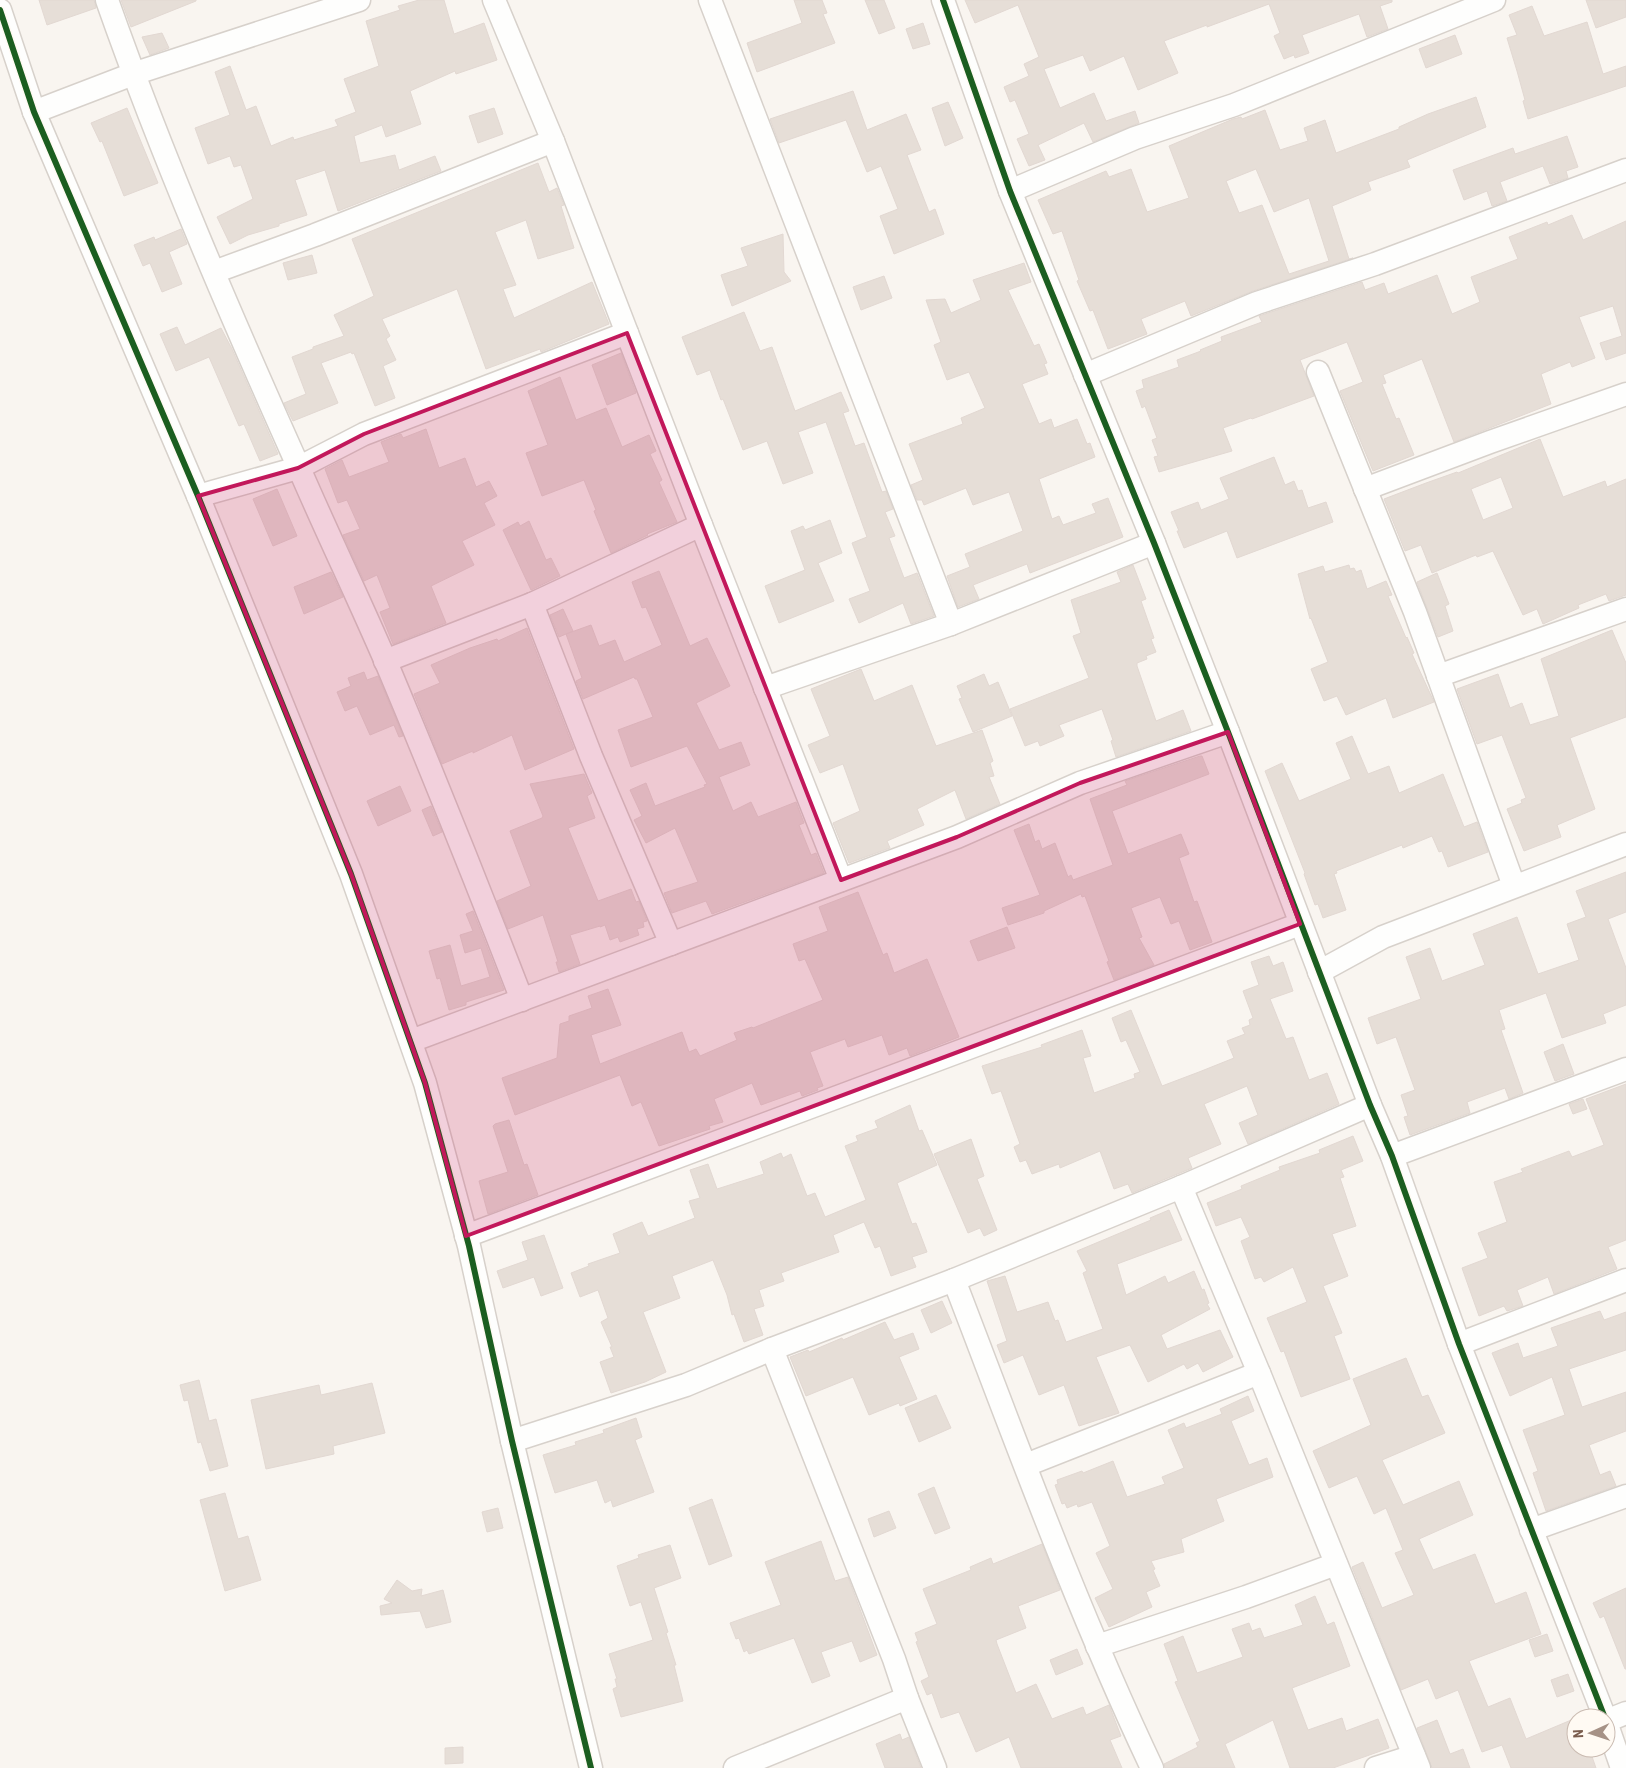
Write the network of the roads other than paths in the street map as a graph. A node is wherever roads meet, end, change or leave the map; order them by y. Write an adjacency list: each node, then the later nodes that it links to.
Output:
1 (107, 0): 8 (street)
2 (358, 0): 8 (street)
3 (494, 0): 10 (street)
4 (710, 0): 25 (street)
5 (943, 0): 12 (street)
6 (1494, 0): 12 (street)
7 (0, 10): 9 (street)
8 (133, 74): 9 (street); 13 (street)
9 (34, 112): 20 (street)
10 (553, 141): 13 (street); 14 (street)
11 (1626, 170): 16 (street)
12 (1010, 191): 16 (street)
13 (214, 272): 18 (street)
14 (627, 334): 18 (street); 21 (street)
15 (1318, 372): 19 (street)
16 (1085, 375): 22 (street)
17 (1626, 394): 19 (street)
18 (298, 468): 20 (street); 26 (street)
19 (1365, 489): 27 (street)
20 (198, 496): 37 (street)
21 (701, 525): 23 (street); 28 (street)
22 (1154, 543): 25 (street); 29 (street)
23 (532, 604): 26 (street); 34 (street)
24 (1626, 609): 27 (street)
25 (951, 624): 28 (street)
26 (385, 661): 36 (street)
27 (1438, 676): 32 (street)
28 (765, 688): 31 (street)
29 (1228, 732): 31 (street); 33 (street)
30 (1626, 844): 32 (street)
31 (841, 880): 34 (street)
32 (1514, 886): 35 (street)
33 (1300, 924): 35 (street); 42 (street)
34 (671, 944): 36 (street)
35 (1319, 972): 39 (street)
36 (522, 1000): 37 (street)
37 (411, 1041): 42 (street)
38 (1626, 1070): 40 (street)
39 (1370, 1104): 40 (street); 41 (street)
40 (1392, 1156): 45 (street)
41 (1181, 1187): 43 (street); 47 (street)
42 (466, 1236): 48 (street)
43 (954, 1280): 46 (street); 49 (street)
44 (1626, 1280): 45 (street)
45 (1459, 1344): 51 (street)
46 (772, 1349): 48 (street); 54 (street)
47 (1259, 1373): 49 (street); 52 (street)
48 (512, 1441): 58 (street)
49 (1026, 1465): 53 (street)
50 (1626, 1496): 51 (street)
51 (1531, 1530): 55 (street)
52 (1336, 1564): 53 (street); 57 (street)
53 (1097, 1646): 61 (street)
54 (907, 1698): 59 (street); 60 (street)
55 (1601, 1708)
56 (1616, 1750): 63 (street)
57 (1416, 1762): 62 (street)
58 (590, 1768)
59 (735, 1768)
60 (935, 1768)
61 (1152, 1768)
62 (1376, 1768)
63 (1622, 1768)

